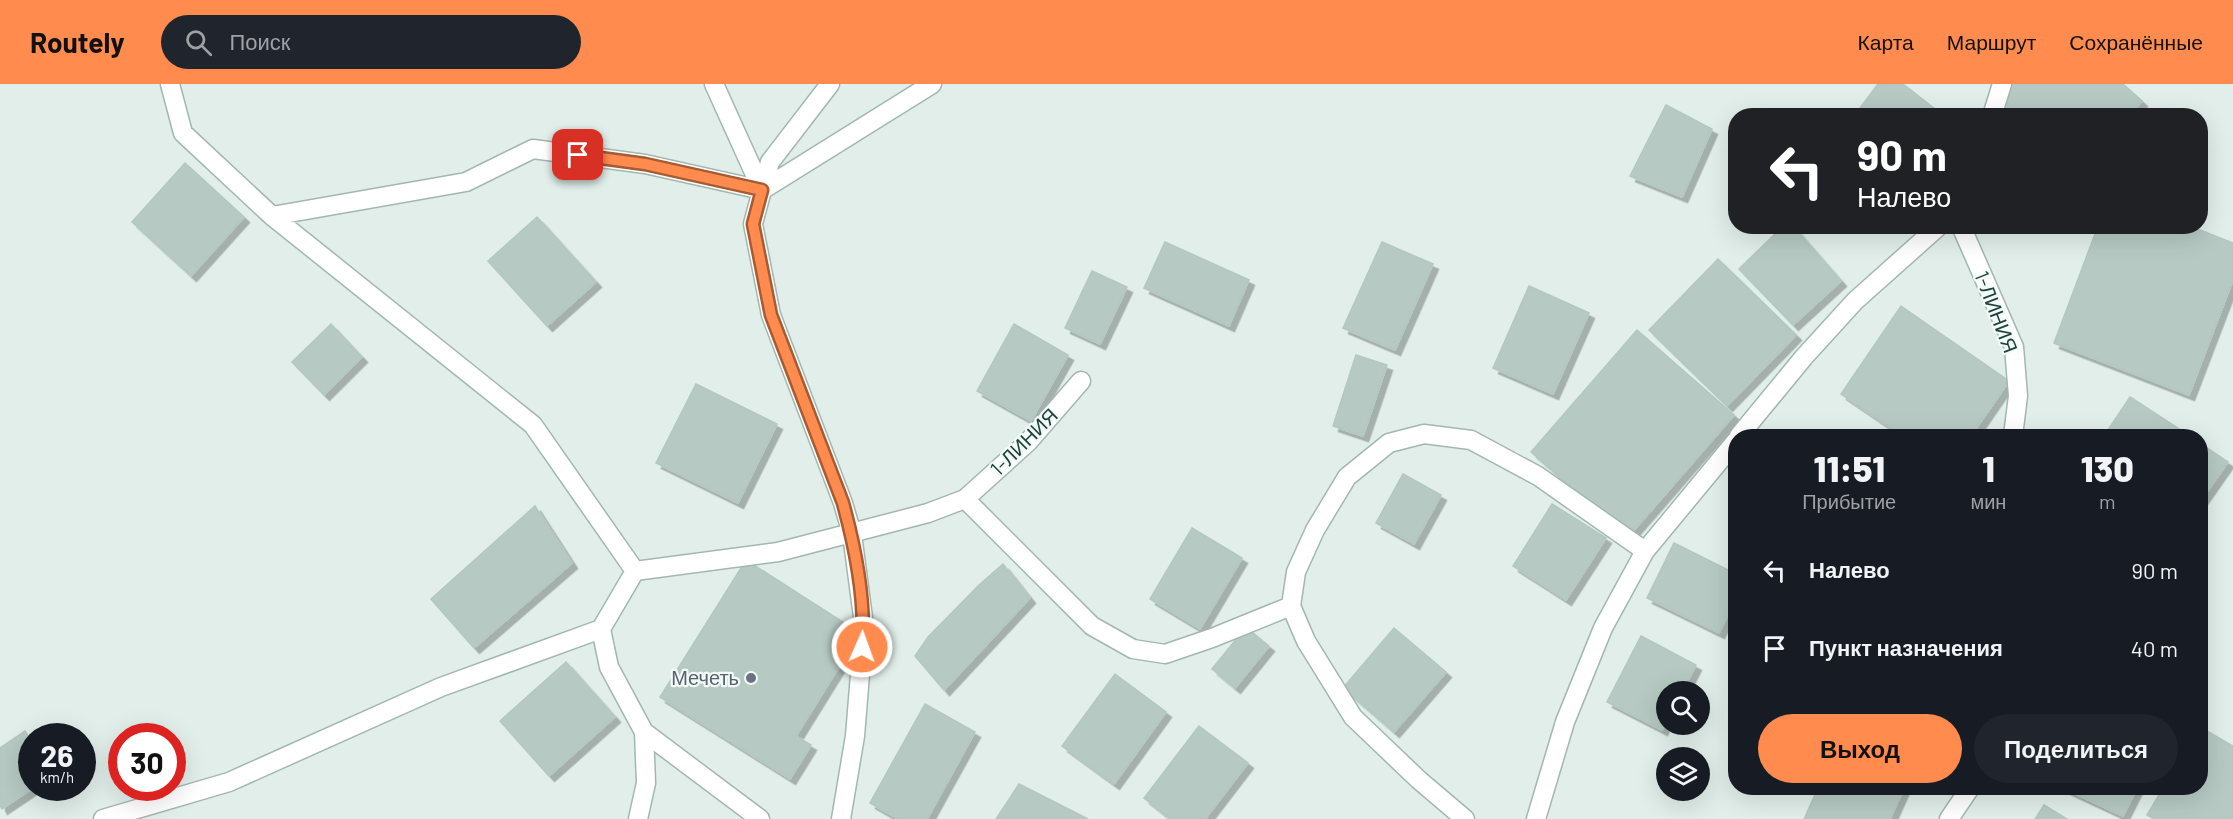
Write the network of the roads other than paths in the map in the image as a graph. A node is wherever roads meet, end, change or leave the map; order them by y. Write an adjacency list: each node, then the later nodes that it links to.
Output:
1 (170, 84): 8 (street)
2 (714, 84): 7 (street)
3 (830, 84): 7 (street)
4 (932, 84): 7 (street)
5 (2002, 84): 6 (street)
6 (1994, 108)
7 (762, 190): 8 (street); 16 (street)
8 (272, 216): 18 (street)
9 (1930, 234): 12 (street)
10 (1965, 234): 13 (street, 1-ЛИНИЯ)
11 (1081, 381): 15 (street, 1-ЛИНИЯ)
12 (1745, 429)
13 (2014, 429)
14 (1728, 451): 17 (street)
15 (964, 499): 16 (street); 19 (street)
16 (852, 534): 18 (street); 26 (street)
17 (1645, 551): 19 (street); 28 (street)
18 (636, 571): 20 (street)
19 (1291, 606): 27 (street)
20 (601, 629): 21 (street); 23 (street)
21 (644, 732): 24 (street); 25 (street)
22 (1965, 795): 29 (street)
23 (103, 819)
24 (638, 819)
25 (759, 819)
26 (841, 819)
27 (1465, 819)
28 (1536, 819)
29 (1949, 819)

